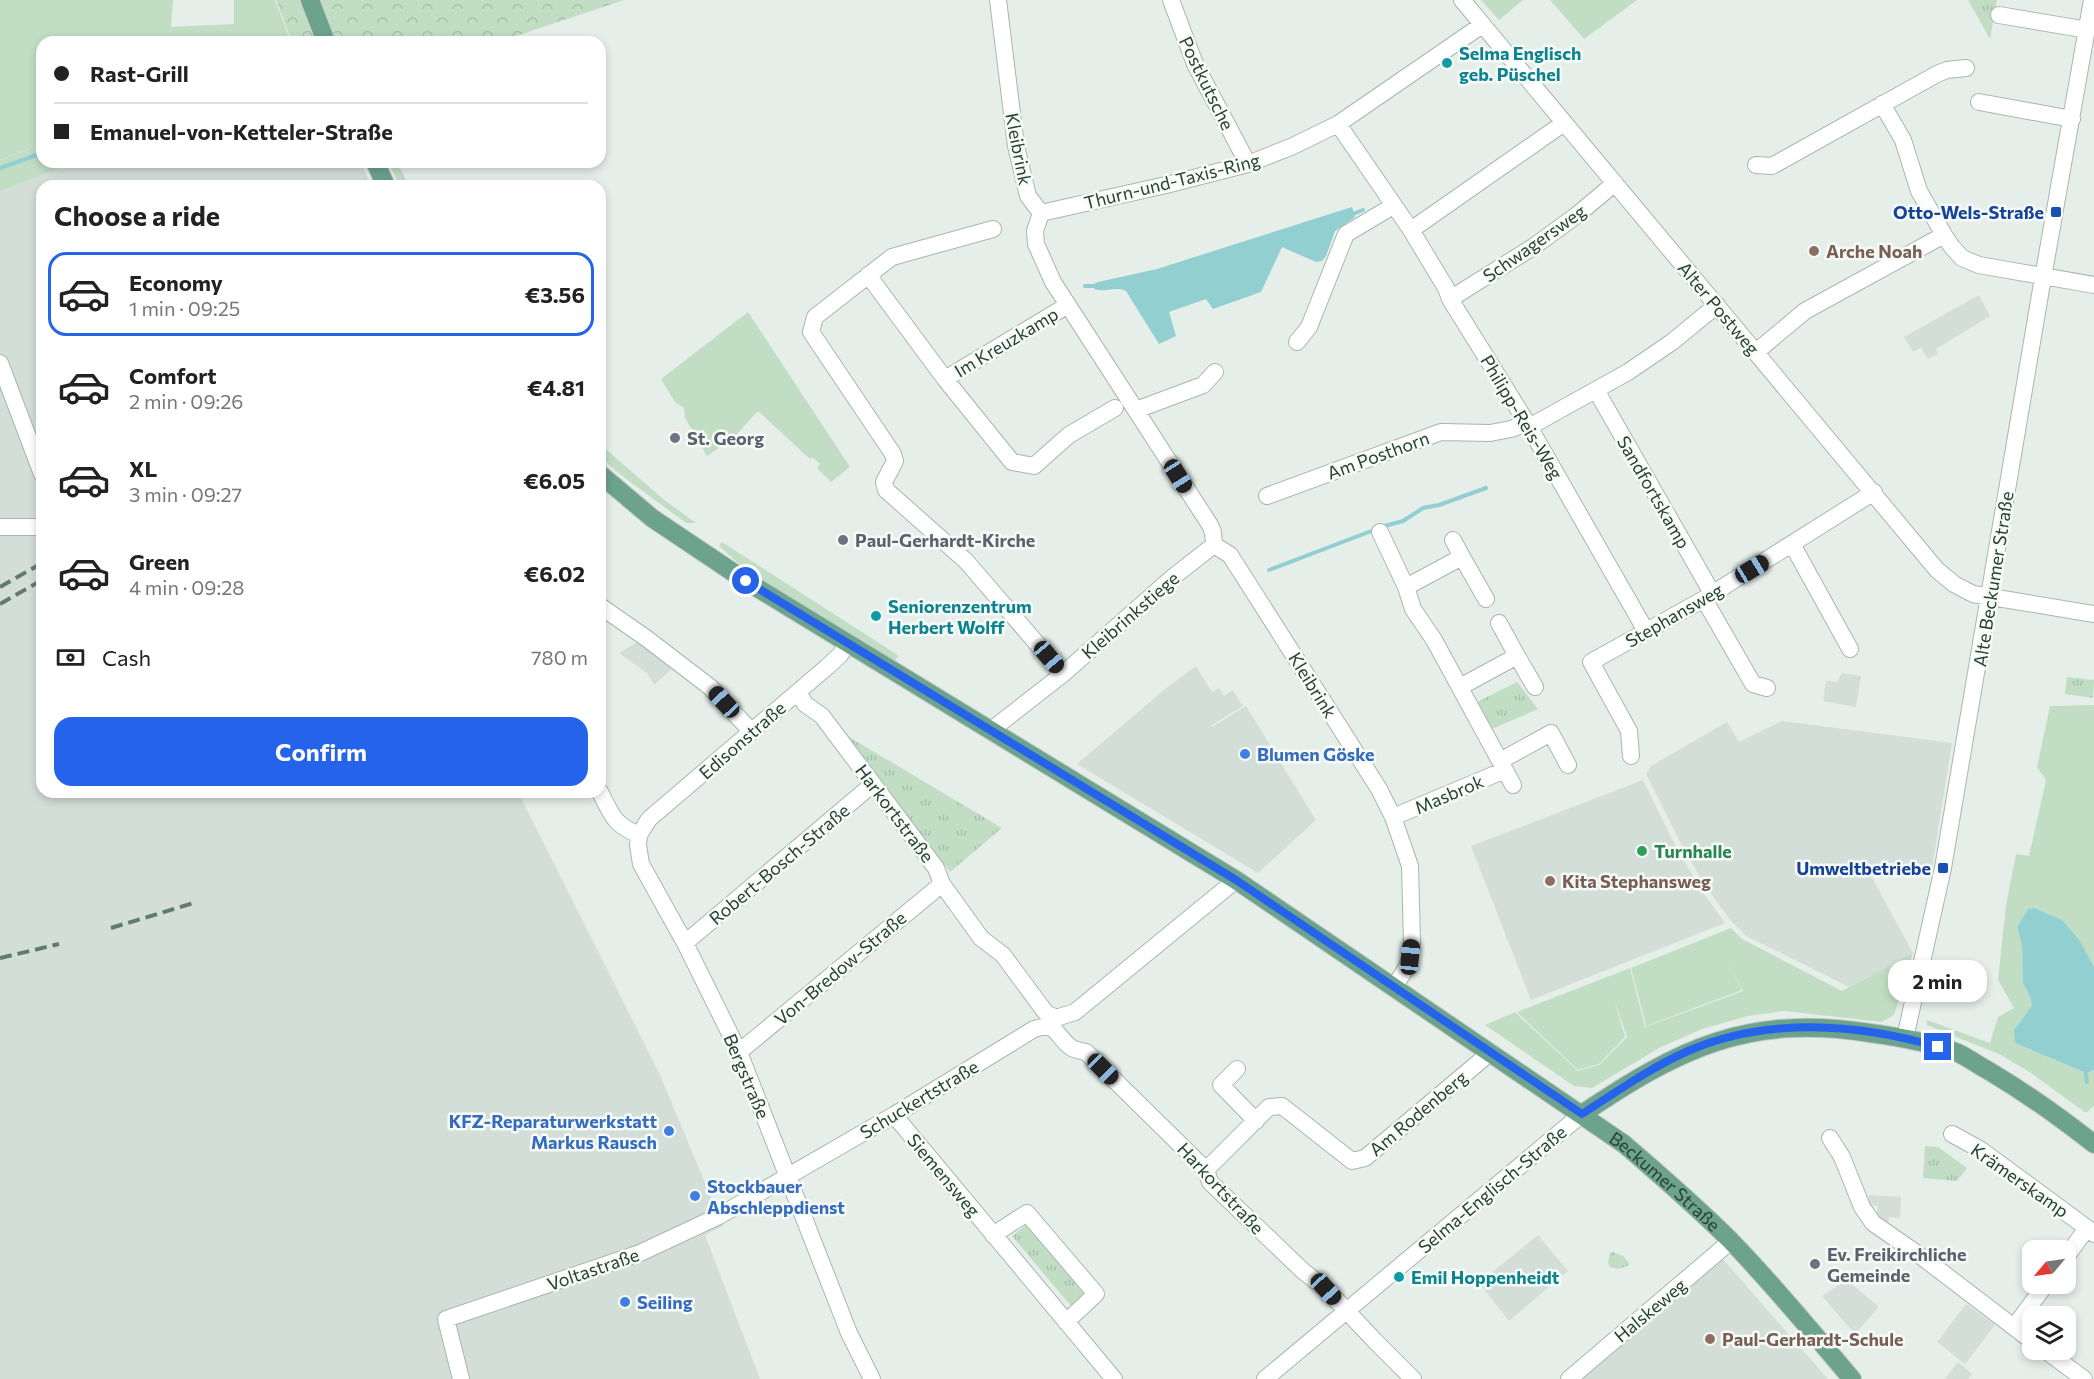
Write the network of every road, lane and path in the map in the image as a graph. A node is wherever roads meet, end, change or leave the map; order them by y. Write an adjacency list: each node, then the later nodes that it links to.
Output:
1 (310, 0): 9 (main road)
2 (998, 0): 20 (street, Kleibrink)
3 (1171, 0): 16 (street, Postkutsche)
4 (1462, 0): 7 (street, Alter Postweg)
5 (2092, 0): 8 (street, Alte Beckumer Straße)
6 (1999, 15): 8 (street)
7 (1482, 25): 14 (street, Alter Postweg); 15 (street, Thurn-und-Taxis-Ring)
8 (2088, 30): 13 (street, Alte Beckumer Straße)
9 (324, 36)
10 (1966, 68): 12 (street)
11 (1979, 102): 13 (street)
12 (1882, 104): 17 (street); 23 (street)
13 (2072, 118): 25 (street, Alte Beckumer Straße)
14 (1564, 123): 18 (street, Alter Postweg); 22 (street)
15 (1338, 124): 16 (street, Thurn-und-Taxis-Ring); 19 (street, Philipp-Reis-Weg)
16 (1248, 164): 20 (street, Thurn-und-Taxis-Ring)
17 (1756, 165)
18 (1615, 183): 27 (street, Schwagersweg); 29 (street, Alter Postweg)
19 (1394, 206): 22 (street, Philipp-Reis-Weg); 30 (street)
20 (1041, 213): 28 (street)
21 (993, 229): 24 (street)
22 (1411, 230): 27 (street, Philipp-Reis-Weg)
23 (1944, 235): 25 (street); 31 (street)
24 (868, 275): 34 (street, Im Kreuzkamp); 61 (street)
25 (2044, 277): 26 (street); 52 (street, Alte Beckumer Straße)
26 (2094, 285)
27 (1450, 299): 38 (street, Philipp-Reis-Weg)
28 (1068, 305): 34 (street, Im Kreuzkamp); 37 (street)
29 (1717, 305): 31 (street, Alter Postweg); 35 (street, Am Posthorn)
30 (1297, 342)
31 (1756, 352): 41 (street, Alter Postweg)
32 (0, 363): 39 (street)
33 (1215, 372): 37 (street)
34 (945, 379): 36 (street, Im Kreuzkamp)
35 (1596, 390): 38 (street, Am Posthorn); 51 (street, Sandfortskamp)
36 (1115, 408)
37 (1136, 410): 48 (street)
38 (1528, 425): 42 (street, Am Posthorn); 57 (street, Philipp-Reis-Weg)
39 (36, 458)
40 (606, 479): 58 (main road, Beckumer Straße)
41 (1874, 492): 47 (street, Stephansweg); 52 (street, Alter Postweg)
42 (1267, 496)
43 (0, 527): 44 (street)
44 (36, 527)
45 (1380, 532): 50 (street, Masbrok)
46 (1453, 540): 49 (street)
47 (1792, 544): 51 (street, Stephansweg); 59 (street)
48 (1214, 545): 61 (street, Kleibrinkstiege); 73 (street, Kleibrink)
49 (1462, 557): 50 (street); 53 (street)
50 (1406, 587): 62 (street, Masbrok)
51 (1708, 596): 57 (street, Stephansweg); 64 (street, Sandfortskamp)
52 (1989, 597): 55 (street, Alter Postweg); 80 (street, Alte Beckumer Straße)
53 (1486, 599)
54 (606, 610): 67 (street)
55 (2094, 614)
56 (1499, 623): 60 (street)
57 (1646, 631): 68 (street, Stephansweg)
58 (847, 644): 65 (street, Edisonstraße); 66 (main road, Beckumer Straße)
59 (1850, 649)
60 (1517, 656): 62 (street); 63 (street)
61 (1063, 674): 66 (street, Kleibrinkstiege)
62 (1460, 687): 70 (street, Masbrok)
63 (1535, 687)
64 (1767, 688)
65 (798, 692): 67 (street, Edisonstraße); 71 (street, Harkortstraße)
66 (990, 730): 75 (main road, Beckumer Straße)
67 (751, 731): 74 (street, Edisonstraße)
68 (1631, 756)
69 (1568, 765): 70 (street, Masbrok)
70 (1506, 772): 73 (street, Masbrok)
71 (873, 784): 76 (street, Harkortstraße); 77 (street, Robert-Bosch-Straße)
72 (603, 798): 74 (street)
73 (1393, 817): 78 (street, Kleibrink)
74 (639, 835): 77 (street, Bergstraße)
75 (1236, 880): 78 (main road, Beckumer Straße); 79 (street, Schuckertstraße)
76 (942, 884): 79 (street, Harkortstraße); 81 (street, Von-Bredow-Straße)
77 (685, 944): 81 (street, Bergstraße)
78 (1394, 987): 82 (main road, Beckumer Straße)
79 (1054, 1023): 85 (street, Schuckertstraße); 90 (street, Harkortstraße)
80 (1905, 1038): 84 (main road); 89 (main road)
81 (739, 1052): 91 (street, Bergstraße)
82 (1491, 1052): 84 (main road, Beckumer Straße); 86 (street, Am Rodenberg)
83 (1237, 1069): 86 (street)
84 (1582, 1114): 94 (main road, Beckumer Straße); 97 (street, Selma-Englisch-Straße)
85 (894, 1115): 91 (street, Schuckertstraße); 93 (street, Siemensweg)
86 (1256, 1121): 90 (street, Am Rodenberg)
87 (1952, 1134): 92 (street, Krämerskamp)
88 (1830, 1138): 99 (street)
89 (2094, 1144)
90 (1206, 1170): 97 (street, Harkortstraße)
91 (788, 1176): 102 (street, Voltastraße); 103 (street, Bergstraße)
92 (2090, 1231): 95 (street, Krämerskamp)
93 (993, 1235): 98 (street, Siemensweg); 98 (street, Siemensweg)
94 (1731, 1241): 107 (street, Halskeweg); 108 (main road, Beckumer Straße)
95 (2076, 1246)
96 (2039, 1294): 99 (street)
97 (1346, 1310): 105 (street, Selma-Englisch-Straße); 106 (street, Harkortstraße)
98 (1066, 1322): 104 (street, Siemensweg)
99 (2014, 1327): 100 (street)
100 (2022, 1333)
101 (2058, 1360): 109 (street)
102 (461, 1379)
103 (872, 1379)
104 (1114, 1379)
105 (1265, 1379)
106 (1413, 1379)
107 (1569, 1379)
108 (1852, 1379)
109 (2084, 1379)

